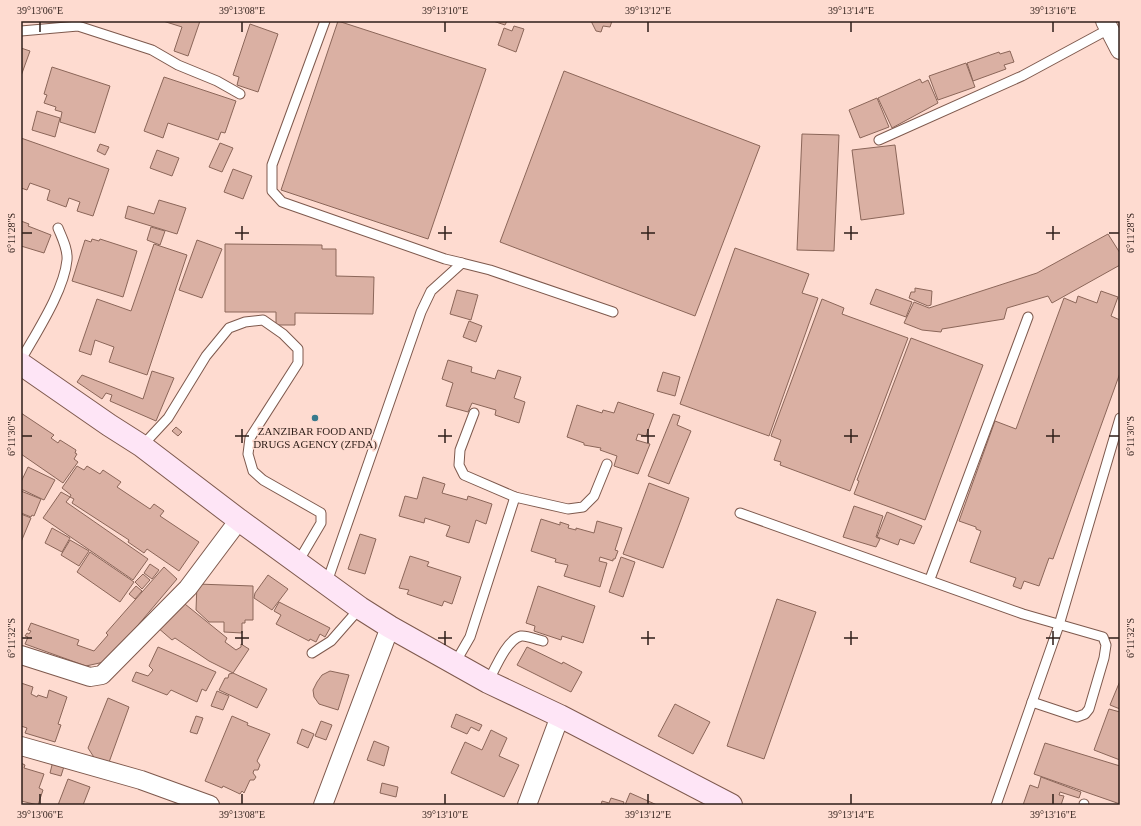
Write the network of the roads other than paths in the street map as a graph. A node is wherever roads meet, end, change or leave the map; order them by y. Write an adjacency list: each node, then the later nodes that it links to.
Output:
1 (325, 21): 8 (lane)
2 (1107, 25): 4 (street); 6 (lane)
3 (21, 31): 5 (lane)
4 (1120, 50)
5 (240, 94)
6 (879, 140)
7 (58, 228): 11 (lane)
8 (462, 263): 9 (lane); 22 (lane)
9 (612, 312)
10 (1028, 317): 21 (lane)
11 (21, 360)
12 (21, 364): 15 (street)
13 (474, 413): 17 (lane)
14 (1120, 418): 24 (lane)
15 (142, 446): 19 (street); 20 (lane)
16 (607, 464): 17 (lane)
17 (515, 497): 29 (lane)
18 (740, 513): 21 (lane)
19 (239, 520): 20 (street); 28 (street)
20 (298, 562): 22 (street)
21 (930, 580): 24 (lane)
22 (327, 582): 23 (street)
23 (360, 608): 25 (street); 27 (lane)
24 (1059, 625): 31 (lane); 31 (lane)
25 (390, 627): 29 (street); 36 (street)
26 (543, 642): 30 (lane)
27 (312, 653)
28 (21, 655)
29 (455, 663): 30 (street)
30 (488, 682): 32 (street)
31 (1032, 702): 38 (lane)
32 (560, 716): 34 (street); 37 (street)
33 (21, 746): 35 (street)
34 (719, 802)
35 (210, 805)
36 (323, 805)
37 (527, 805)
38 (996, 805)

